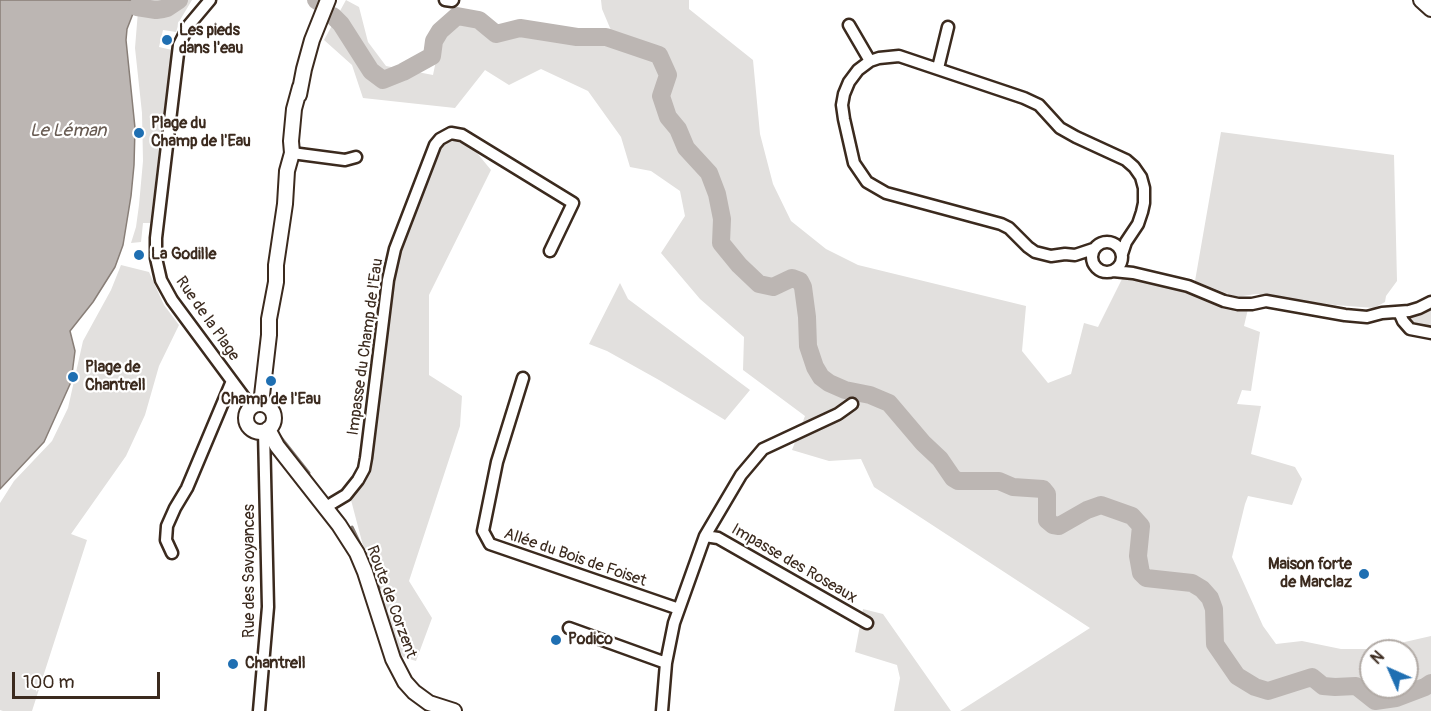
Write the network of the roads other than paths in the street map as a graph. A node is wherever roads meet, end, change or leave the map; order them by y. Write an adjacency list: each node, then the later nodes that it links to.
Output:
1 (210, 0): 26 (street, Rue de la Plage)
2 (328, 0): 11 (street)
3 (445, 0): 4 (street)
4 (453, 0)
5 (1420, 0): 6 (street)
6 (1431, 9)
7 (849, 25): 9 (street)
8 (948, 27): 10 (street)
9 (870, 61): 10 (street); 17 (street)
10 (938, 68): 13 (street)
11 (293, 154): 12 (street); 28 (street)
12 (356, 157)
13 (1132, 233): 14 (street); 18 (street)
14 (1112, 242): 15 (street); 18 (street)
15 (1093, 249): 17 (street); 19 (street)
16 (550, 251): 30 (street, Impasse du Champ de l'Eau)
17 (1075, 255): 19 (street)
18 (1122, 256): 20 (street); 21 (street)
19 (1094, 265): 20 (street)
20 (1113, 271): 21 (street)
21 (1133, 273): 23 (street)
22 (1431, 302): 23 (street)
23 (1398, 312): 24 (street)
24 (1431, 333)
25 (523, 378): 33 (street, Allée du Bois de Foiset)
26 (232, 381): 28 (street, Rue de la Plage); 32 (street)
27 (852, 404): 31 (street)
28 (256, 406): 29 (street); 29 (street)
29 (266, 430): 30 (street, Route de Corzent); 37 (street, Rue des Savoyances)
30 (326, 507): 38 (street, Route de Corzent)
31 (705, 536): 33 (street); 34 (street, Impasse des Roseaux)
32 (172, 553)
33 (679, 609): 36 (street)
34 (867, 623)
35 (569, 627): 36 (street)
36 (666, 663): 39 (street)
37 (258, 711)
38 (454, 711)
39 (662, 711)

